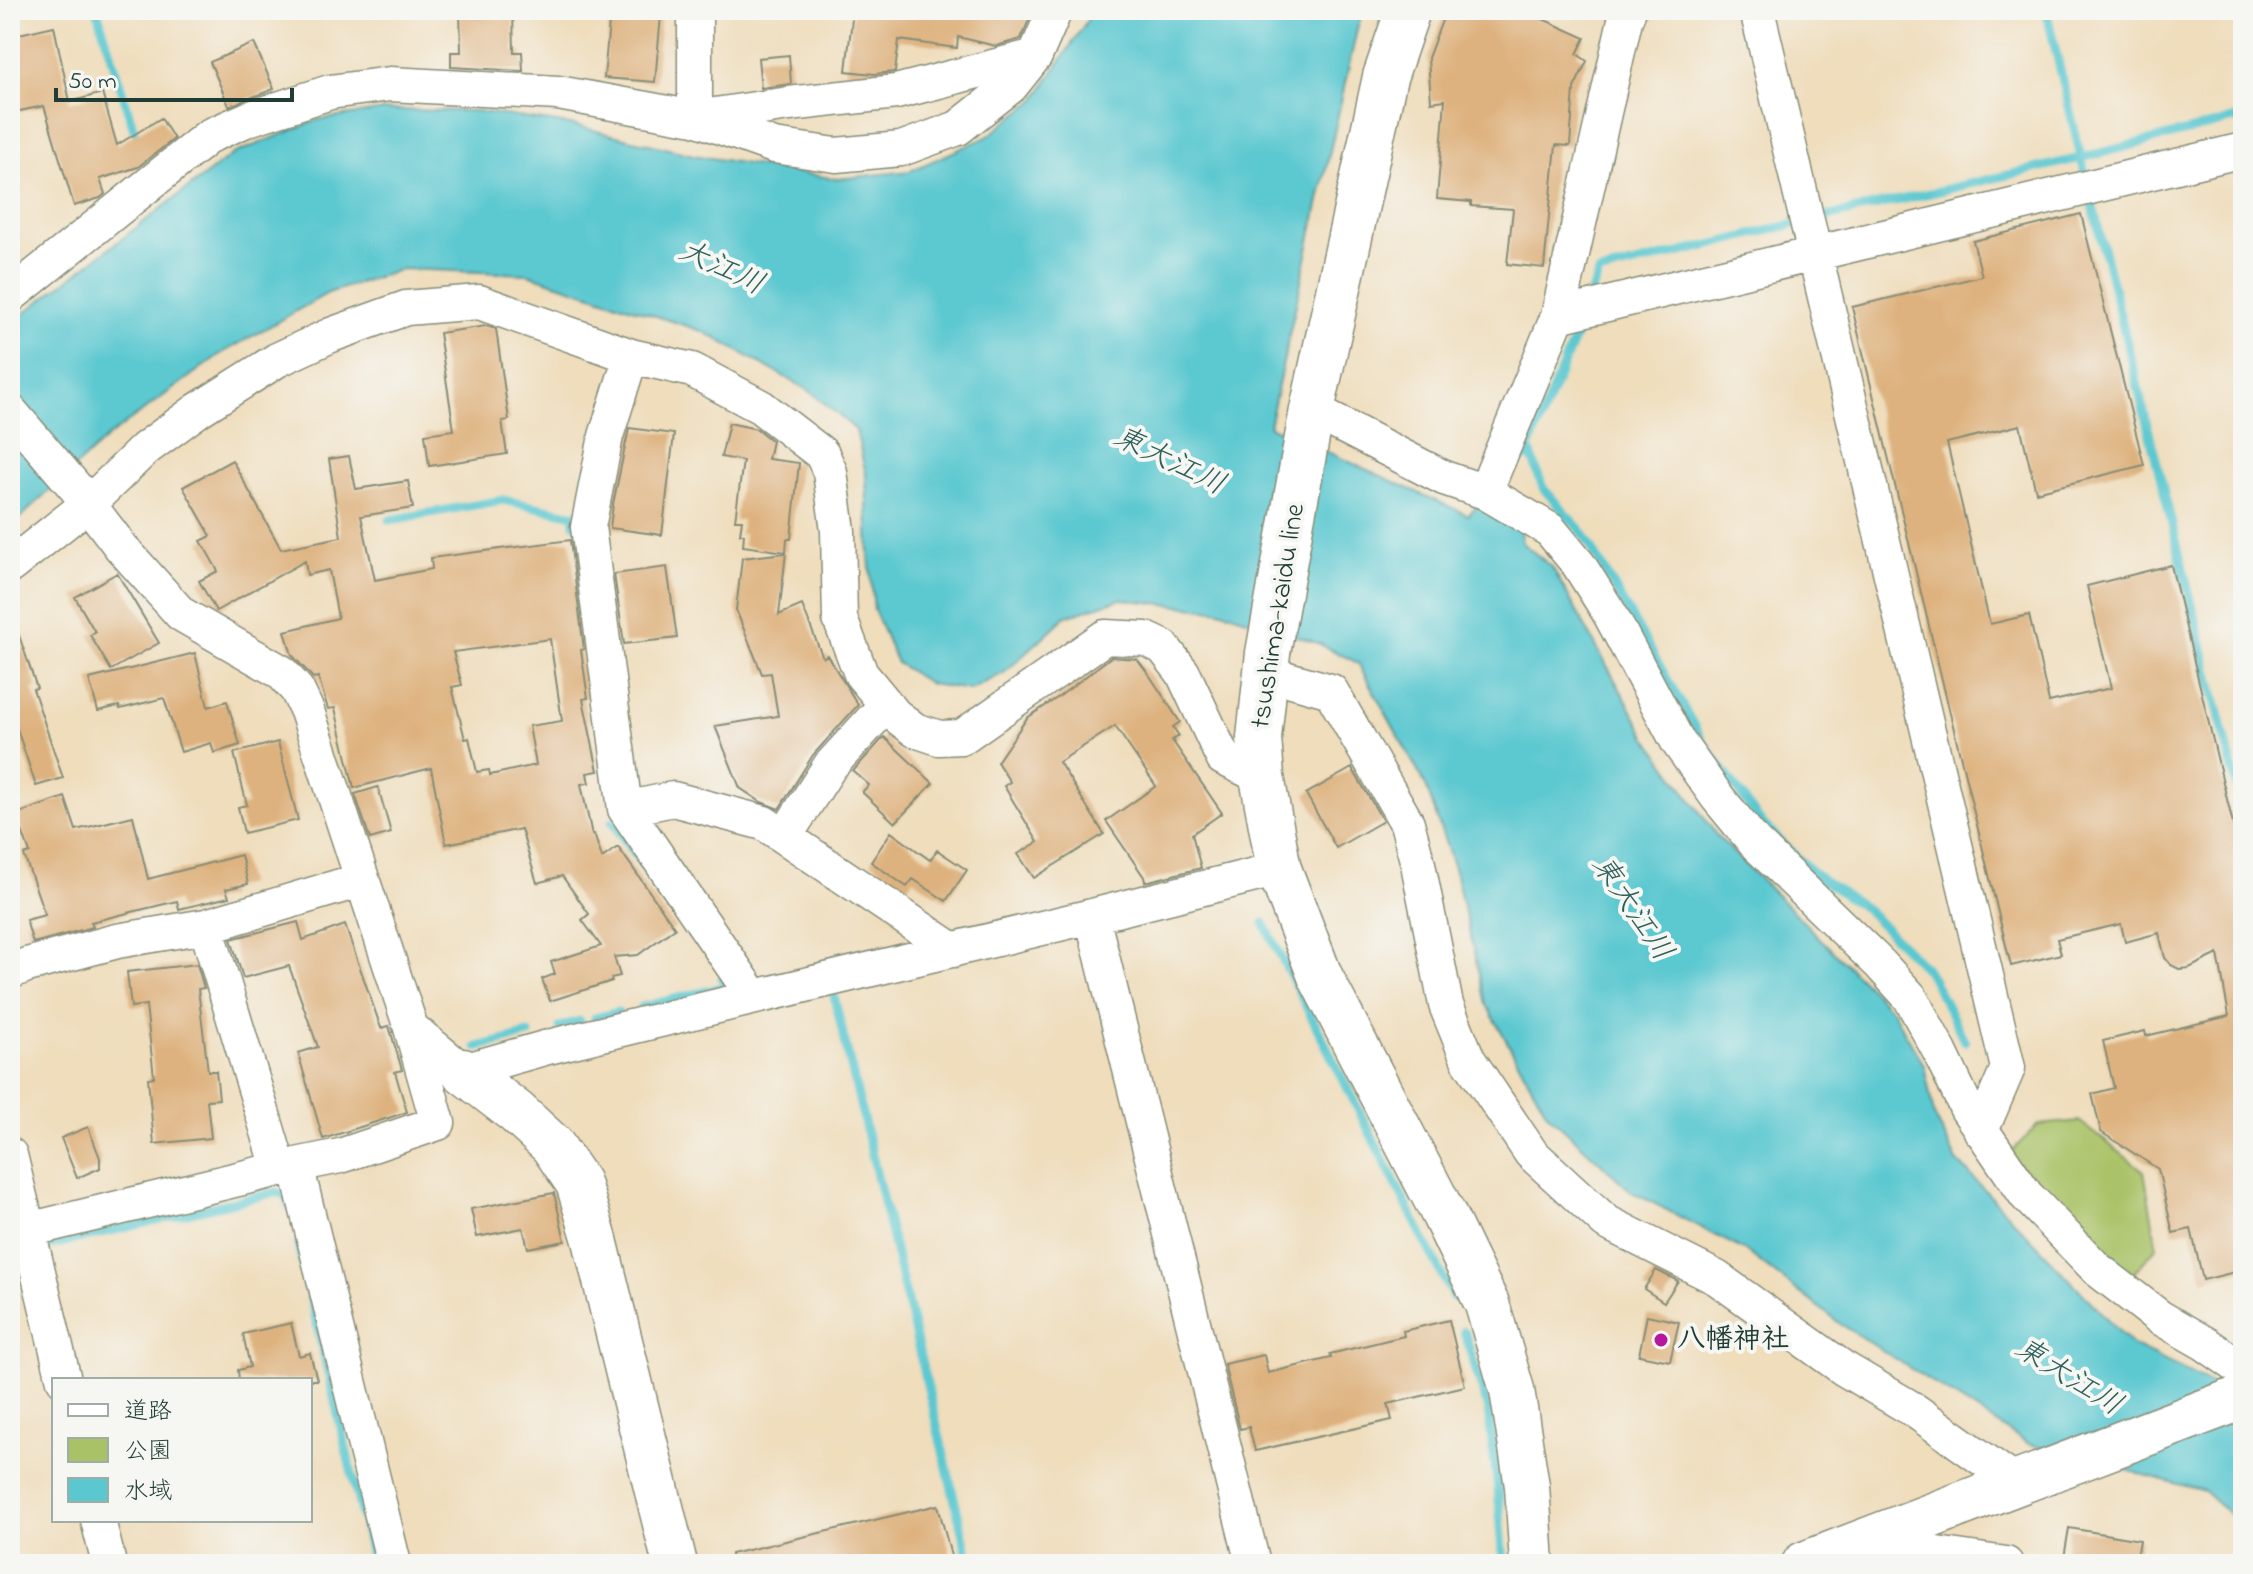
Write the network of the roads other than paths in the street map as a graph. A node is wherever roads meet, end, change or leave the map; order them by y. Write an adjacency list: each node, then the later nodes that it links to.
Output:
1 (695, 10): 7 (street)
2 (1055, 10): 6 (street)
3 (1408, 10): 14 (main road, tsushima-kaidu line)
4 (1629, 10): 11 (street)
5 (1757, 10): 9 (street)
6 (1035, 56): 7 (street); 7 (street)
7 (695, 118): 10 (street)
8 (2243, 150): 9 (street)
9 (1815, 254): 11 (street); 32 (street)
10 (10, 296)
11 (1558, 316): 15 (street)
12 (631, 356): 16 (street); 19 (street); 21 (street)
13 (10, 411): 16 (street)
14 (1311, 420): 15 (street); 18 (main road, tsushima-kaidu line)
15 (1485, 492): 32 (street)
16 (82, 496): 17 (street); 24 (street)
17 (10, 566)
18 (1278, 666): 20 (main road, tsushima-kaidu line); 39 (street)
19 (886, 705): 20 (street); 22 (street)
20 (1262, 777): 23 (main road, tsushima-kaidu line)
21 (625, 809): 22 (street); 29 (street)
22 (785, 836): 27 (street)
23 (1279, 869): 25 (street); 46 (main road, tsushima-kaidu line)
24 (361, 880): 26 (street); 30 (street)
25 (1092, 916): 27 (street); 45 (street)
26 (206, 926): 28 (street); 34 (street)
27 (953, 950): 29 (street)
28 (10, 972)
29 (754, 997): 31 (street)
30 (411, 1028): 31 (street); 34 (street)
31 (463, 1071): 44 (main road)
32 (1981, 1131): 36 (street)
33 (10, 1155): 35 (street)
34 (287, 1166): 35 (street); 43 (street)
35 (28, 1230): 37 (street)
36 (2243, 1370)
37 (64, 1378)
38 (2243, 1397): 39 (main road)
39 (2029, 1479): 41 (main road)
40 (98, 1522): 42 (street)
41 (1860, 1543): 47 (main road); 48 (street)
42 (109, 1564)
43 (394, 1564)
44 (675, 1564)
45 (1253, 1564)
46 (1532, 1564)
47 (1804, 1564)
48 (2006, 1564)

